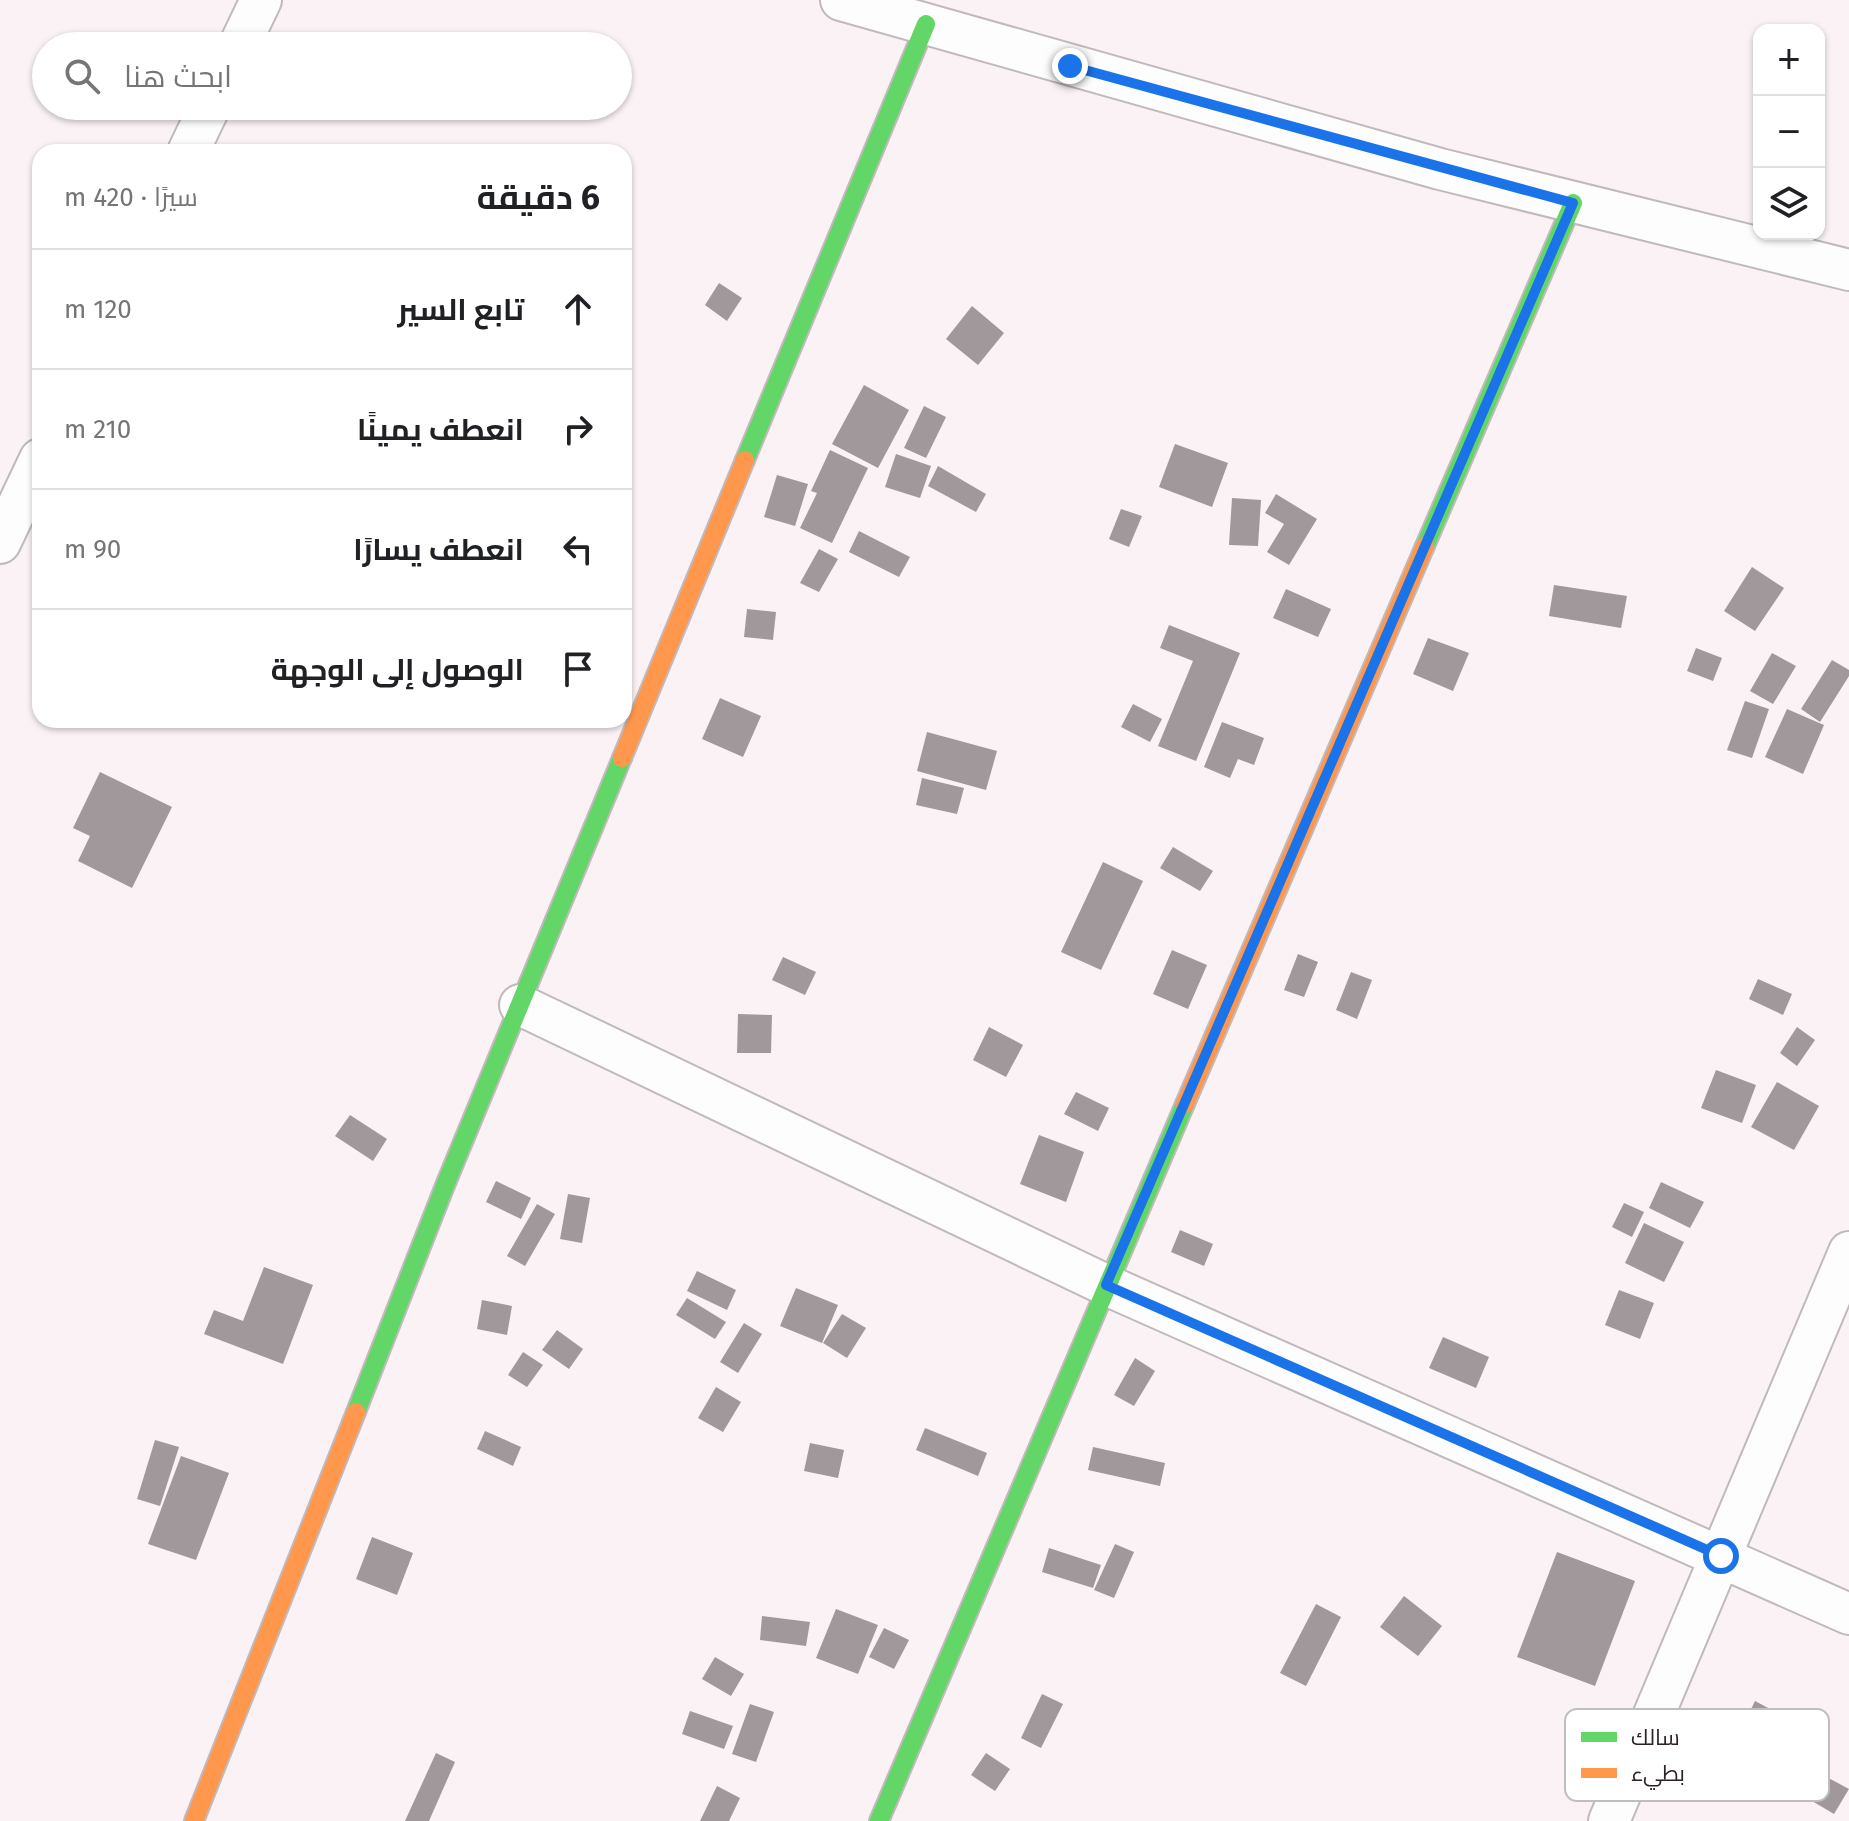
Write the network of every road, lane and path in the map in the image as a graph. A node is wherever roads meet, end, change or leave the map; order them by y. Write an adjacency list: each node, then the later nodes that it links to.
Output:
1 (261, 0): 4 (street)
2 (841, 0): 3 (street)
3 (926, 24): 7 (street); 11 (street)
4 (246, 32)
5 (203, 120): 6 (street)
6 (192, 144)
7 (1573, 203): 8 (street); 13 (street)
8 (1849, 270)
9 (32, 476): 10 (street)
10 (0, 543)
11 (520, 1005): 13 (street); 18 (street)
12 (1849, 1252): 14 (street)
13 (1106, 1285): 14 (street); 19 (street)
14 (1721, 1556): 15 (street); 16 (street)
15 (1849, 1614)
16 (1656, 1709)
17 (1617, 1801): 20 (street)
18 (194, 1821)
19 (879, 1821)
20 (1609, 1821)

